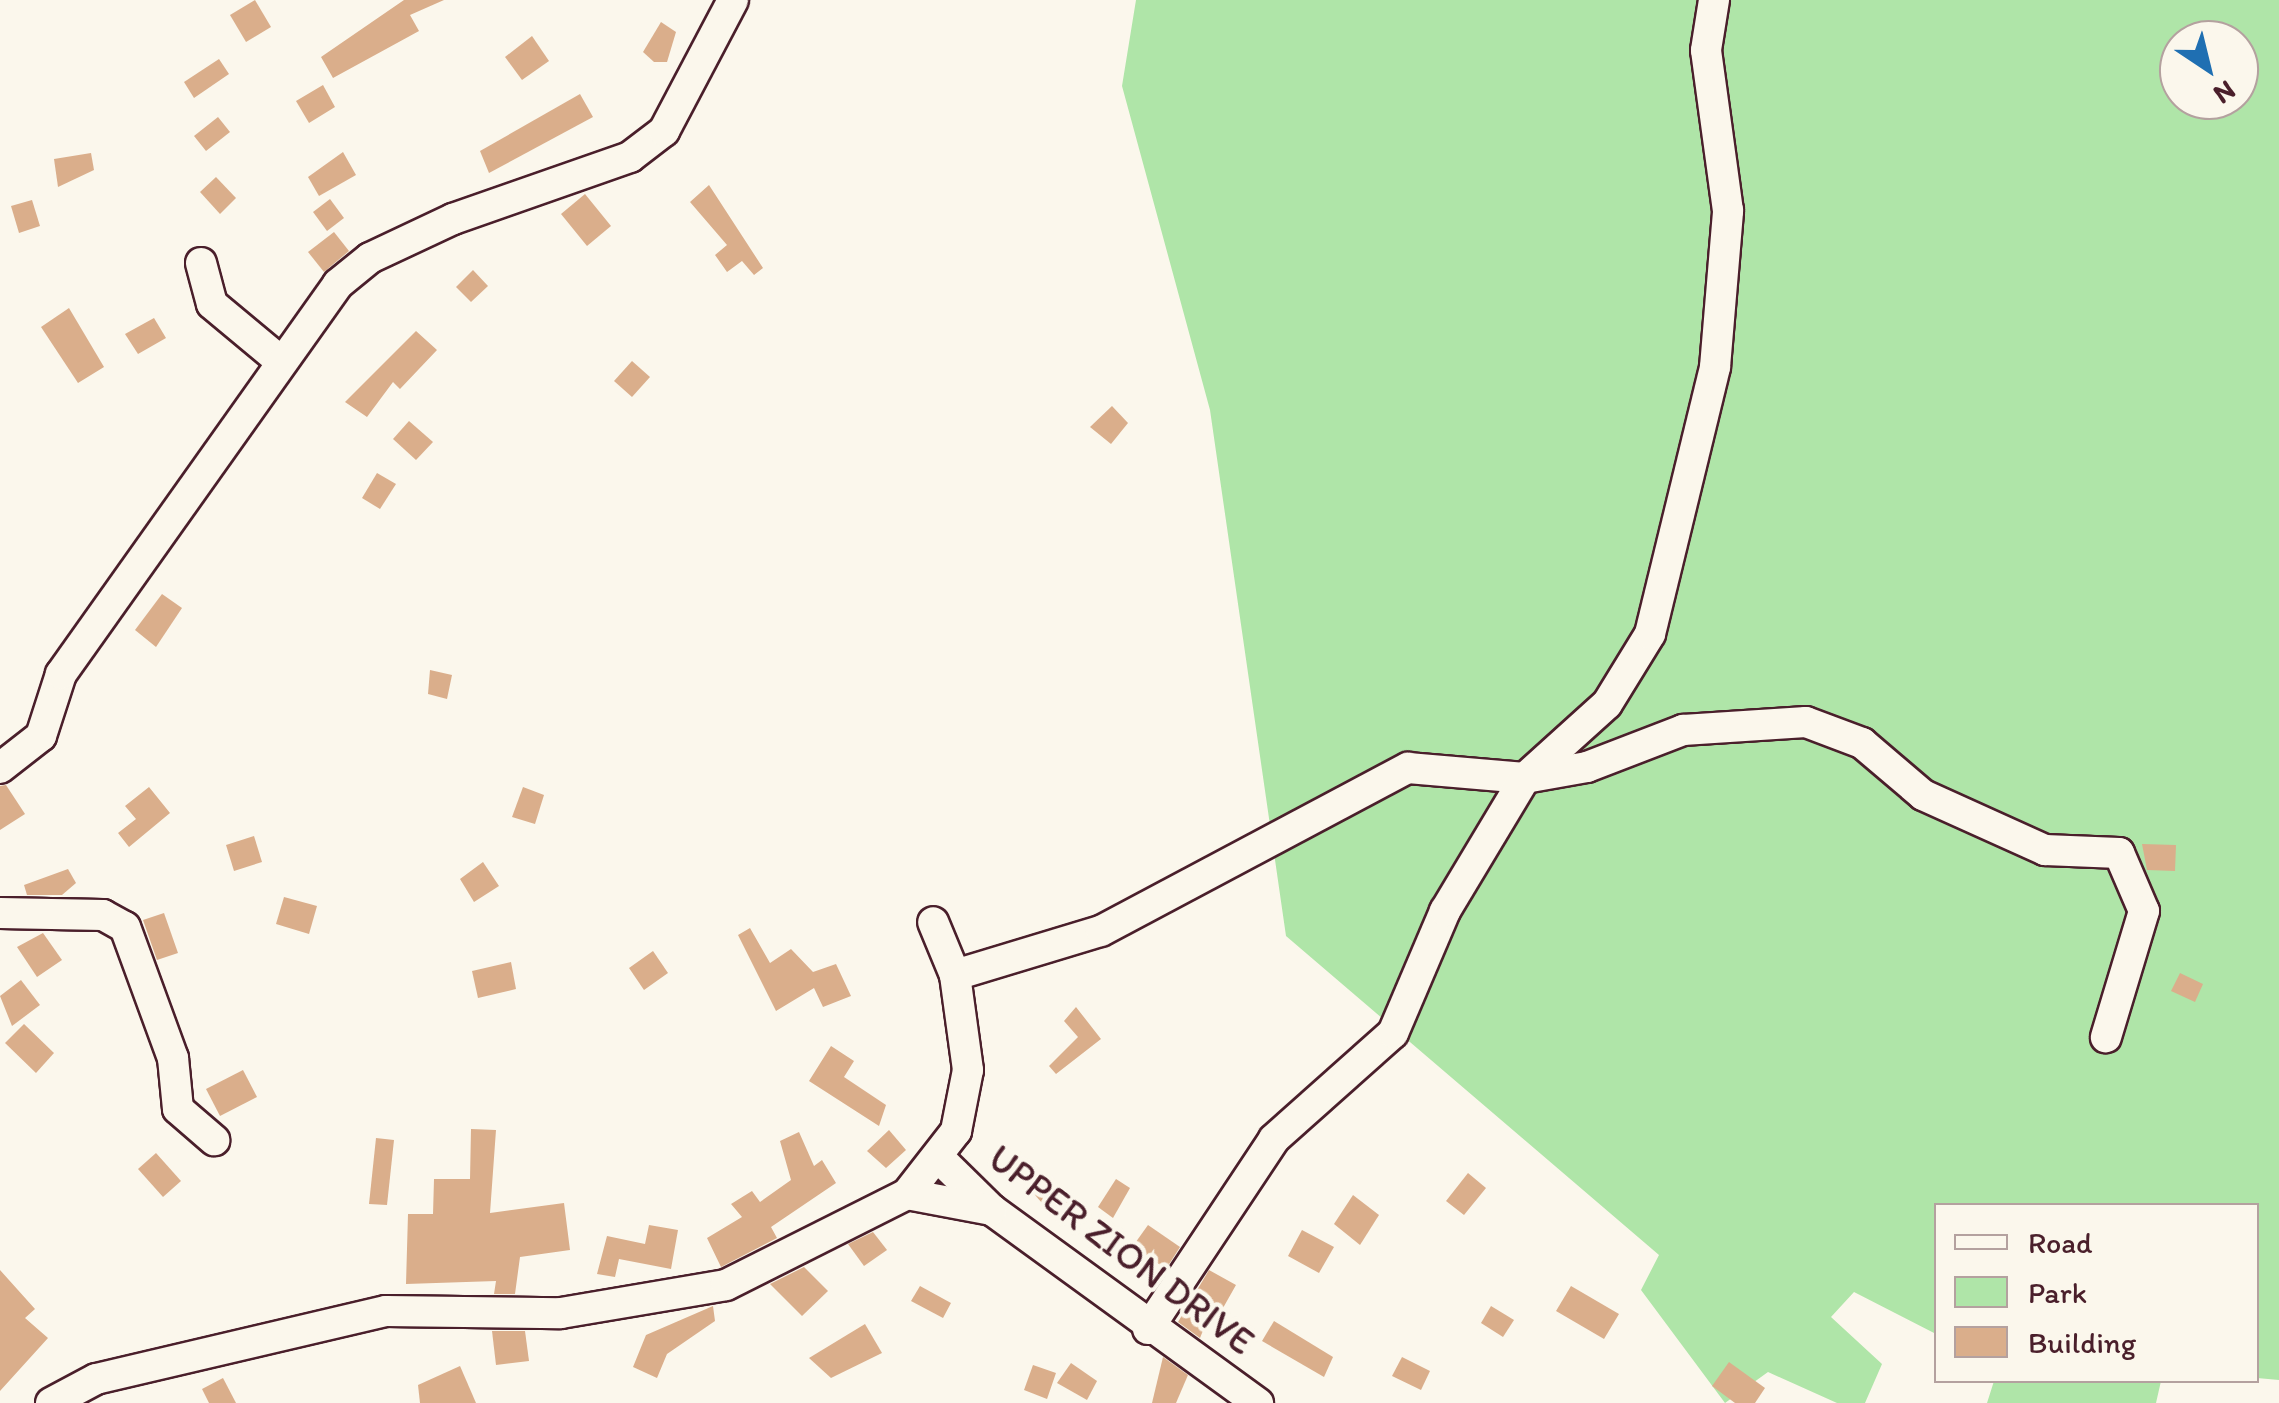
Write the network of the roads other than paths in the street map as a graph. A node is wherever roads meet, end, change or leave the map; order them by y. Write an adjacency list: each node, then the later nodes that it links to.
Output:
1 (733, 0): 4 (street)
2 (1714, 0): 6 (street)
3 (201, 263): 4 (street)
4 (278, 359): 5 (street)
5 (0, 768)
6 (1525, 778): 9 (street); 10 (street); 15 (street)
7 (0, 913): 11 (street)
8 (933, 922): 9 (street)
9 (955, 975): 12 (street)
10 (2106, 1037)
11 (214, 1140)
12 (938, 1157): 13 (street); 14 (street, UPPER ZION DRIVE)
13 (907, 1194): 14 (street); 16 (street)
14 (992, 1210): 15 (street, UPPER ZION DRIVE)
15 (1148, 1330): 17 (street, UPPER ZION DRIVE)
16 (51, 1403)
17 (1258, 1403)

